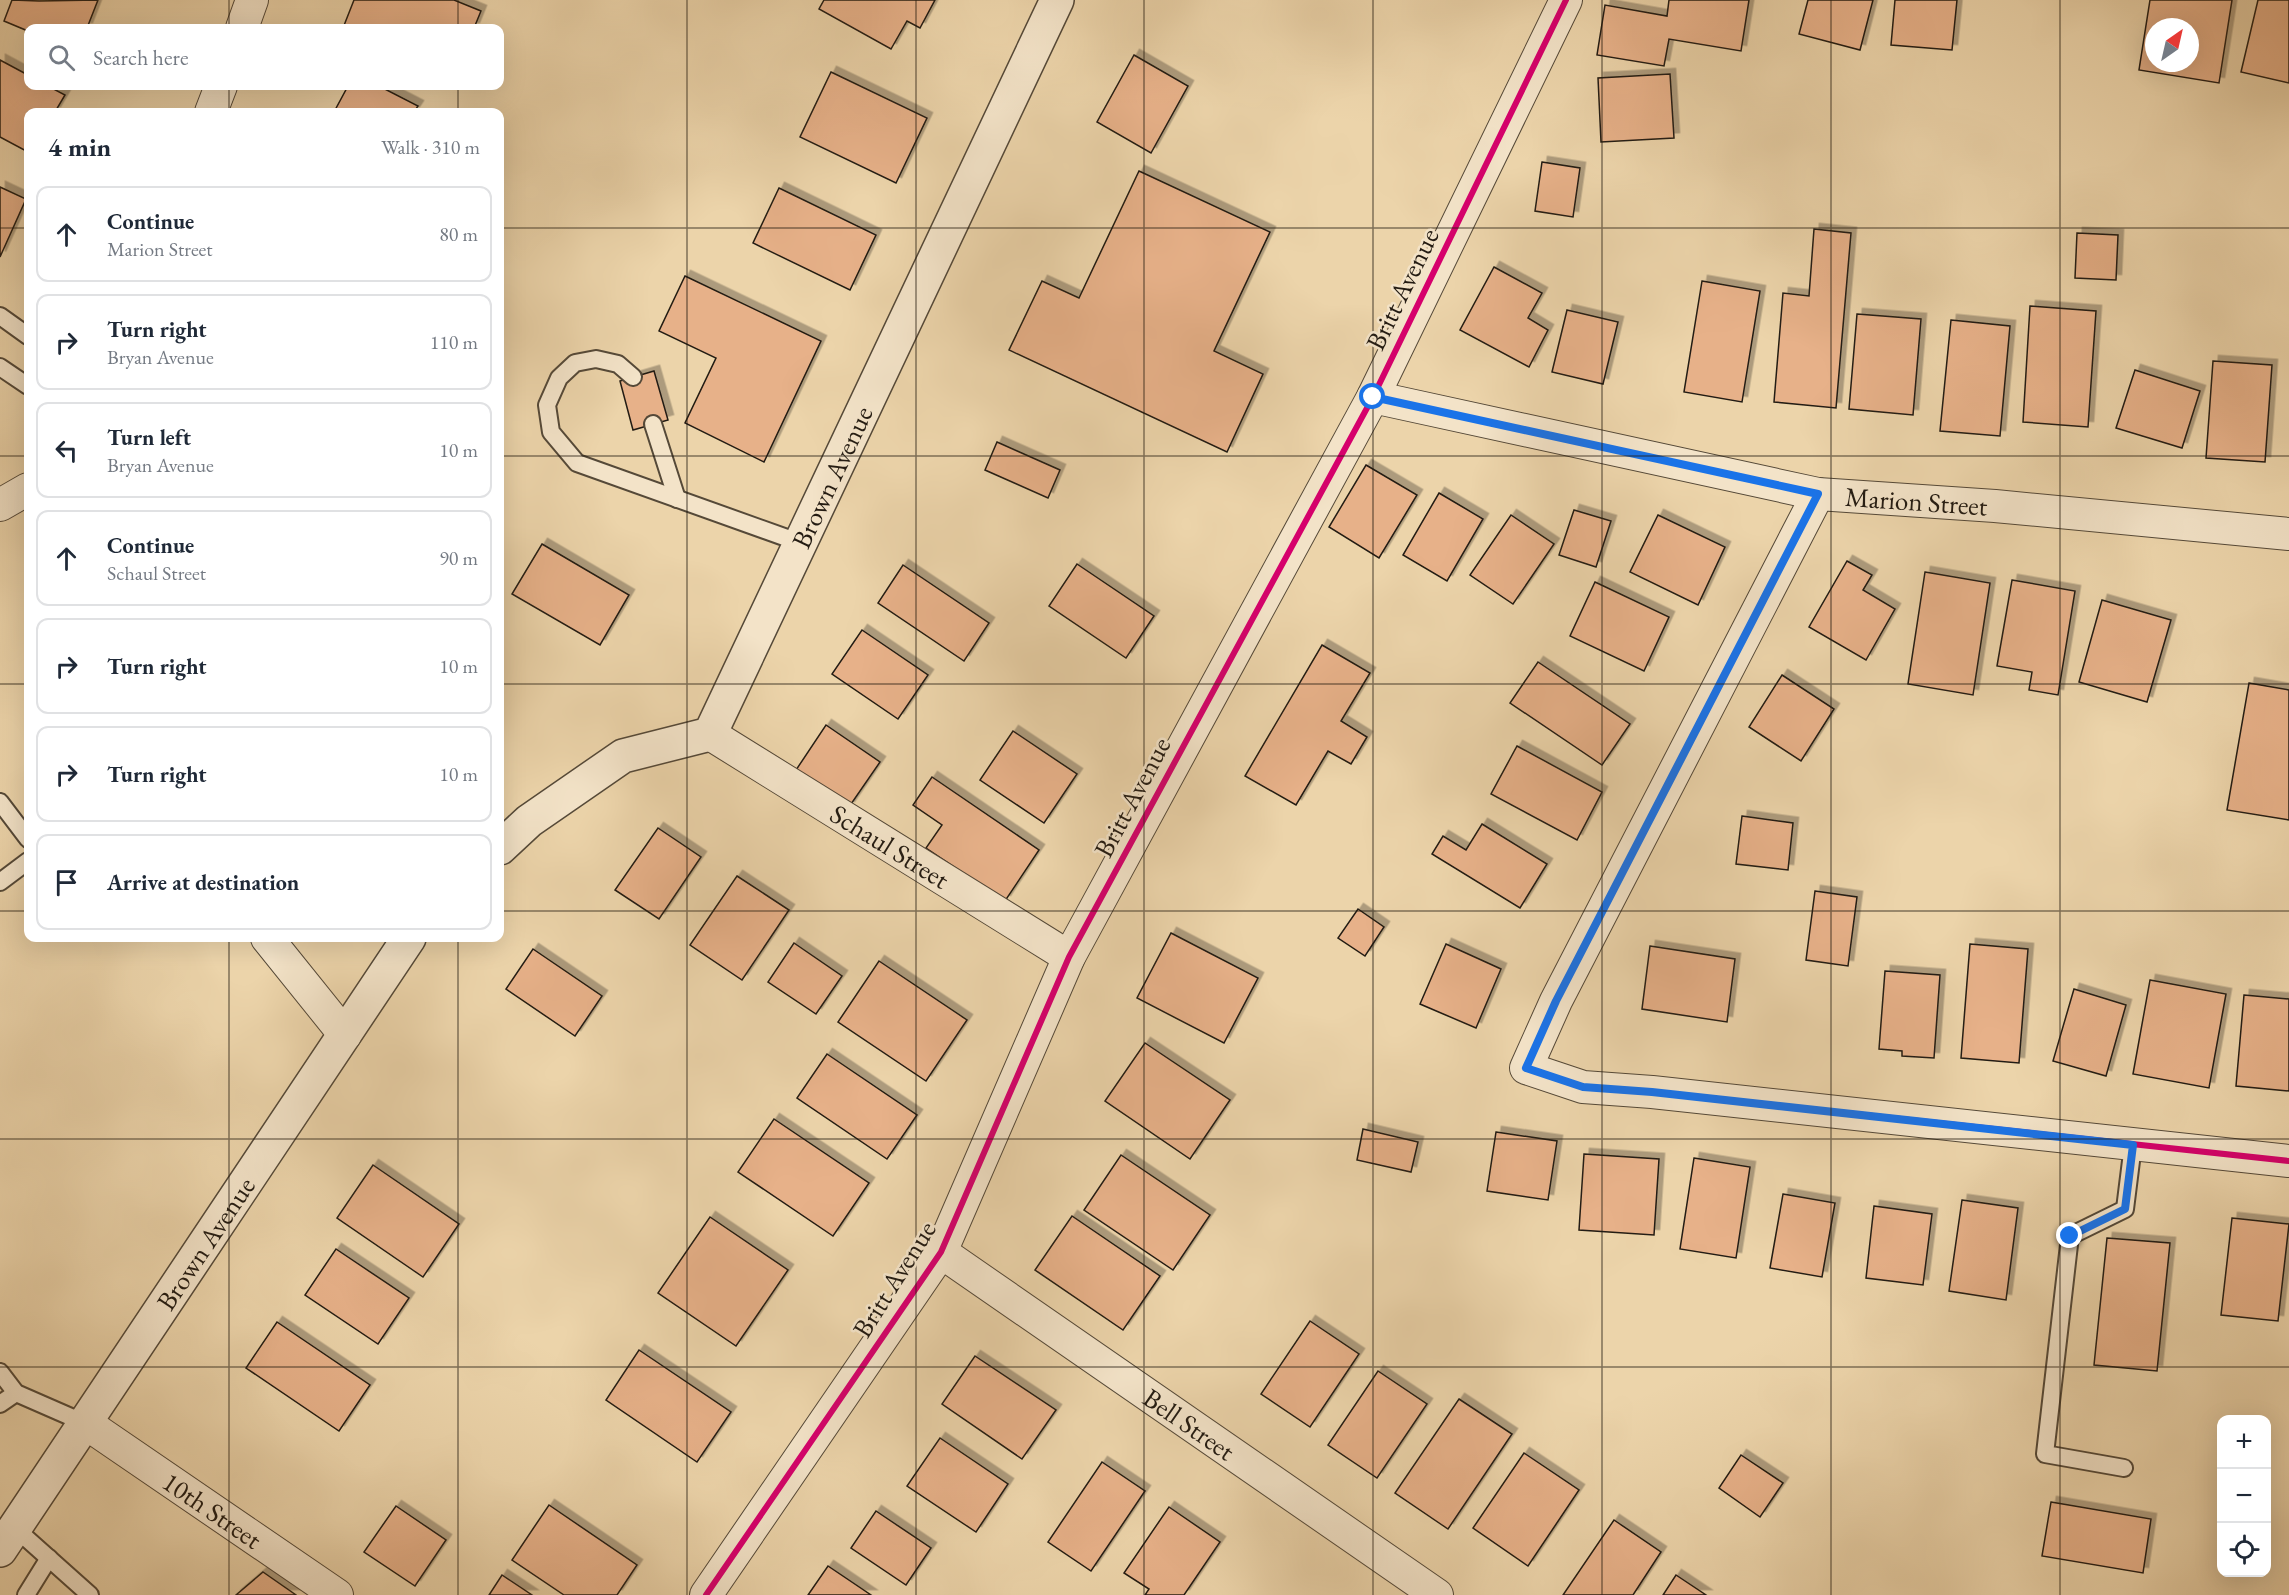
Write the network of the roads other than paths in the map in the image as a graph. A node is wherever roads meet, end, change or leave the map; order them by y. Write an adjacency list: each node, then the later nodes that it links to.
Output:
1 (252, 0): 4 (street)
2 (1057, 0): 19 (street, Brown Avenue)
3 (1566, 0): 12 (street, Britt Avenue)
4 (243, 24)
5 (220, 90): 6 (street)
6 (213, 108)
7 (0, 316): 8 (lane)
8 (24, 333)
9 (0, 367): 11 (lane)
10 (633, 377): 16 (lane)
11 (24, 383)
12 (1373, 397): 15 (street, Marion Street); 28 (street, Britt Avenue)
13 (653, 424): 16 (lane)
14 (24, 491): 17 (street)
15 (1818, 494): 18 (street, Marion Street); 30 (street)
16 (677, 499): 19 (lane)
17 (0, 505)
18 (2289, 534)
19 (801, 543): 20 (street, Brown Avenue)
20 (710, 734): 23 (street); 28 (street, Schaul Street)
21 (0, 802): 22 (lane)
22 (24, 835)
23 (504, 844)
24 (24, 864): 25 (lane)
25 (0, 882)
26 (270, 942): 29 (street)
27 (406, 942): 29 (street, Brown Avenue)
28 (1069, 957): 32 (street, Britt Avenue)
29 (345, 1035): 36 (street, Brown Avenue)
30 (2133, 1145): 31 (street); 37 (lane)
31 (2289, 1161)
32 (941, 1252): 43 (street, Britt Avenue); 44 (street, Bell Street)
33 (0, 1372): 34 (lane)
34 (16, 1393): 35 (lane); 36 (lane)
35 (0, 1404)
36 (87, 1424): 38 (street, Brown Avenue); 42 (street, 10th Street)
37 (2124, 1468)
38 (8, 1539): 39 (lane)
39 (49, 1558): 40 (lane); 41 (lane)
40 (26, 1595)
41 (90, 1595)
42 (338, 1595)
43 (706, 1595)
44 (1437, 1595)

